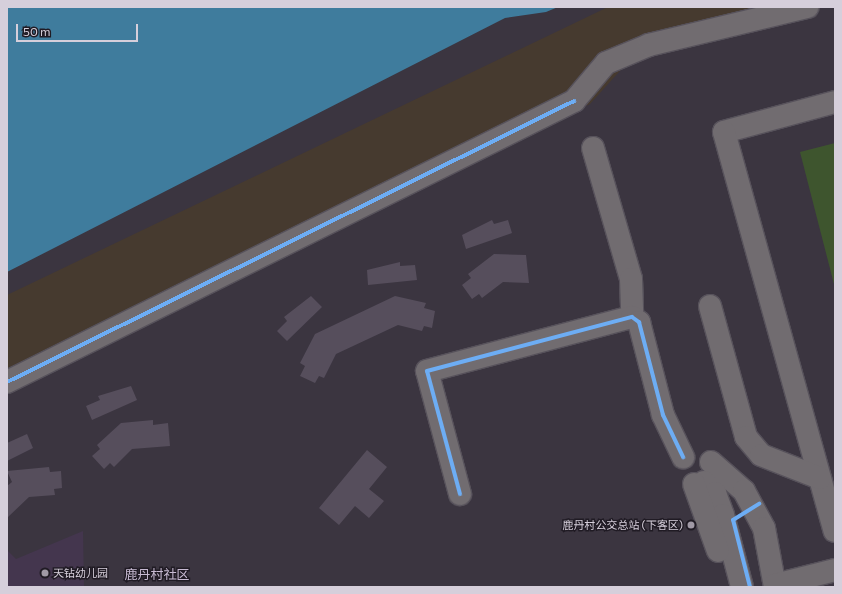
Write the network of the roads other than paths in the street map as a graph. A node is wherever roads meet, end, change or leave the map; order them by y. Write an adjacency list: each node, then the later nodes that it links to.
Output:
1 (807, 7): 6 (street)
2 (835, 102): 8 (street)
3 (593, 148): 5 (street)
4 (710, 306): 8 (street)
5 (632, 317): 7 (street); 9 (street)
6 (7, 382)
7 (703, 476): 12 (street); 13 (street); 14 (street)
8 (820, 478): 10 (street)
9 (460, 494)
10 (835, 531)
11 (835, 570): 12 (street)
12 (775, 586)
13 (728, 587)
14 (742, 587)

